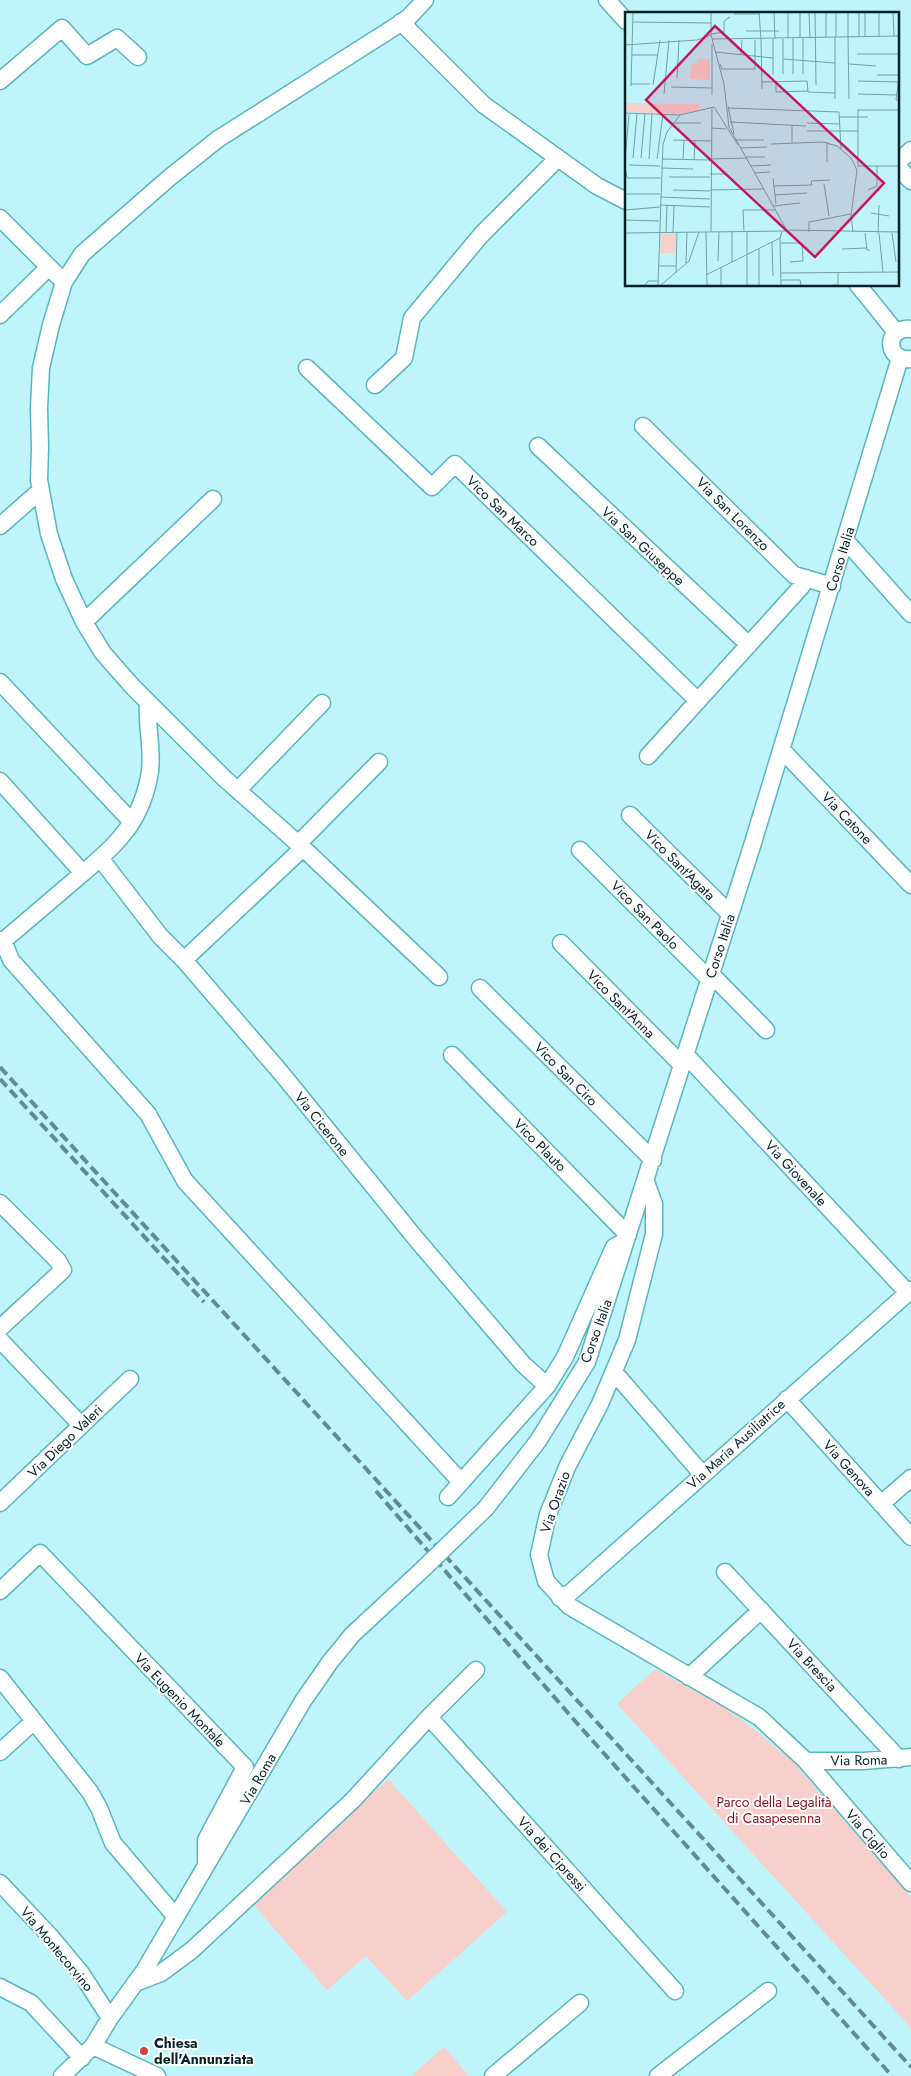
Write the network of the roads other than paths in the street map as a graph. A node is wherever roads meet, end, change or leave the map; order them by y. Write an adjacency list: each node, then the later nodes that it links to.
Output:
1 (425, 0): 4 (street)
2 (607, 0): 3 (street)
3 (625, 20)
4 (401, 22): 8 (street); 15 (street)
5 (138, 58): 6 (street)
6 (0, 81)
7 (911, 150): 9 (street)
8 (558, 158): 12 (street); 21 (street)
9 (898, 164)
10 (898, 166): 11 (street)
11 (911, 181)
12 (625, 200)
13 (0, 218): 14 (street)
14 (49, 268): 15 (street); 17 (street)
15 (64, 282): 24 (street)
16 (859, 286): 18 (street)
17 (0, 315)
18 (904, 331): 19 (street)
19 (906, 358): 27 (street, Corso Italia)
20 (307, 368): 34 (street, Vico San Marco)
21 (375, 385)
22 (643, 426): 28 (street, Via San Lorenzo)
23 (538, 446): 32 (street, Via San Giuseppe)
24 (41, 490): 26 (street); 31 (street)
25 (214, 499): 31 (street)
26 (0, 526)
27 (846, 541): 29 (street, Corso Italia); 30 (street)
28 (806, 578): 29 (street, Via San Lorenzo); 32 (street)
29 (832, 586): 37 (street, Corso Italia)
30 (911, 614)
31 (84, 622): 35 (street)
32 (749, 645): 34 (street)
33 (0, 682): 43 (street)
34 (698, 701): 38 (street)
35 (148, 702): 41 (street); 43 (street)
36 (322, 703): 41 (street)
37 (782, 750): 48 (street, Via Catone); 49 (street, Corso Italia)
38 (648, 756)
39 (379, 762): 44 (street)
40 (0, 781): 47 (street)
41 (238, 790): 44 (street)
42 (630, 815): 49 (street, Vico Sant'Agata)
43 (132, 822): 46 (street)
44 (300, 846): 52 (street); 54 (street)
45 (580, 850): 53 (street, Vico San Paolo)
46 (100, 858): 47 (street); 52 (street, Via Cicerone)
47 (83, 873): 50 (street)
48 (911, 886)
49 (730, 914): 53 (street, Corso Italia)
50 (1, 941): 73 (street)
51 (561, 943): 58 (street, Vico Sant'Anna)
52 (184, 960): 68 (street, Via Cicerone)
53 (710, 976): 56 (street, Vico San Paolo); 58 (street, Corso Italia)
54 (439, 977)
55 (480, 988): 59 (street, Vico San Ciro)
56 (766, 1030)
57 (452, 1055): 62 (street, Vico Plauto)
58 (683, 1059): 59 (street, Corso Italia); 63 (street, Via Giovenale)
59 (653, 1160): 60 (street, Corso Italia)
60 (646, 1182): 62 (street, Corso Italia); 66 (street, Via Orazio)
61 (0, 1202): 64 (street)
62 (627, 1238): 68 (street); 77 (street, Corso Italia)
63 (909, 1291): 69 (street, Via Maria Ausiliatrice)
64 (0, 1328)
65 (0, 1340): 70 (street)
66 (614, 1372): 71 (street); 81 (street, Via Orazio)
67 (130, 1378): 70 (street, Via Diego Valeri)
68 (547, 1386): 73 (street)
69 (787, 1399): 71 (street, Via Maria Ausiliatrice); 76 (street, Via Genova)
70 (81, 1425): 75 (street, Via Diego Valeri)
71 (702, 1474): 81 (street, Via Maria Ausiliatrice)
72 (911, 1478): 76 (street)
73 (461, 1482): 74 (street)
74 (448, 1497)
75 (0, 1503)
76 (881, 1504): 78 (street, Via Genova)
77 (486, 1508): 91 (street, Via Roma, bridge)
78 (911, 1537)
79 (725, 1572): 82 (street, Via Brescia)
80 (0, 1591): 91 (street, Via Eugenio Montale)
81 (560, 1598): 84 (street, Via Orazio)
82 (760, 1610): 84 (street); 89 (street, Via Brescia)
83 (476, 1670): 86 (street)
84 (689, 1677): 90 (street, Via Orazio)
85 (0, 1678): 87 (street)
86 (429, 1717): 95 (street); 98 (street, Via dei Cipressi)
87 (34, 1721): 88 (street); 94 (street)
88 (0, 1752)
89 (905, 1758): 90 (street, Via Roma)
90 (806, 1761): 92 (street, Via Ciglio)
91 (206, 1868): 94 (street, Via Roma)
92 (910, 1879)
93 (0, 1884): 100 (street, Via Montecorvino)
94 (176, 1917): 95 (street, Via Roma)
95 (135, 1983): 100 (street, Via Roma)
96 (0, 1988): 101 (street)
97 (768, 1991): 105 (street)
98 (675, 1992)
99 (580, 2003): 104 (street)
100 (110, 2018): 101 (street, Via Roma)
101 (87, 2052): 102 (street, Via Roma); 103 (street)
102 (62, 2076)
103 (157, 2076)
104 (493, 2076)
105 (658, 2076)

